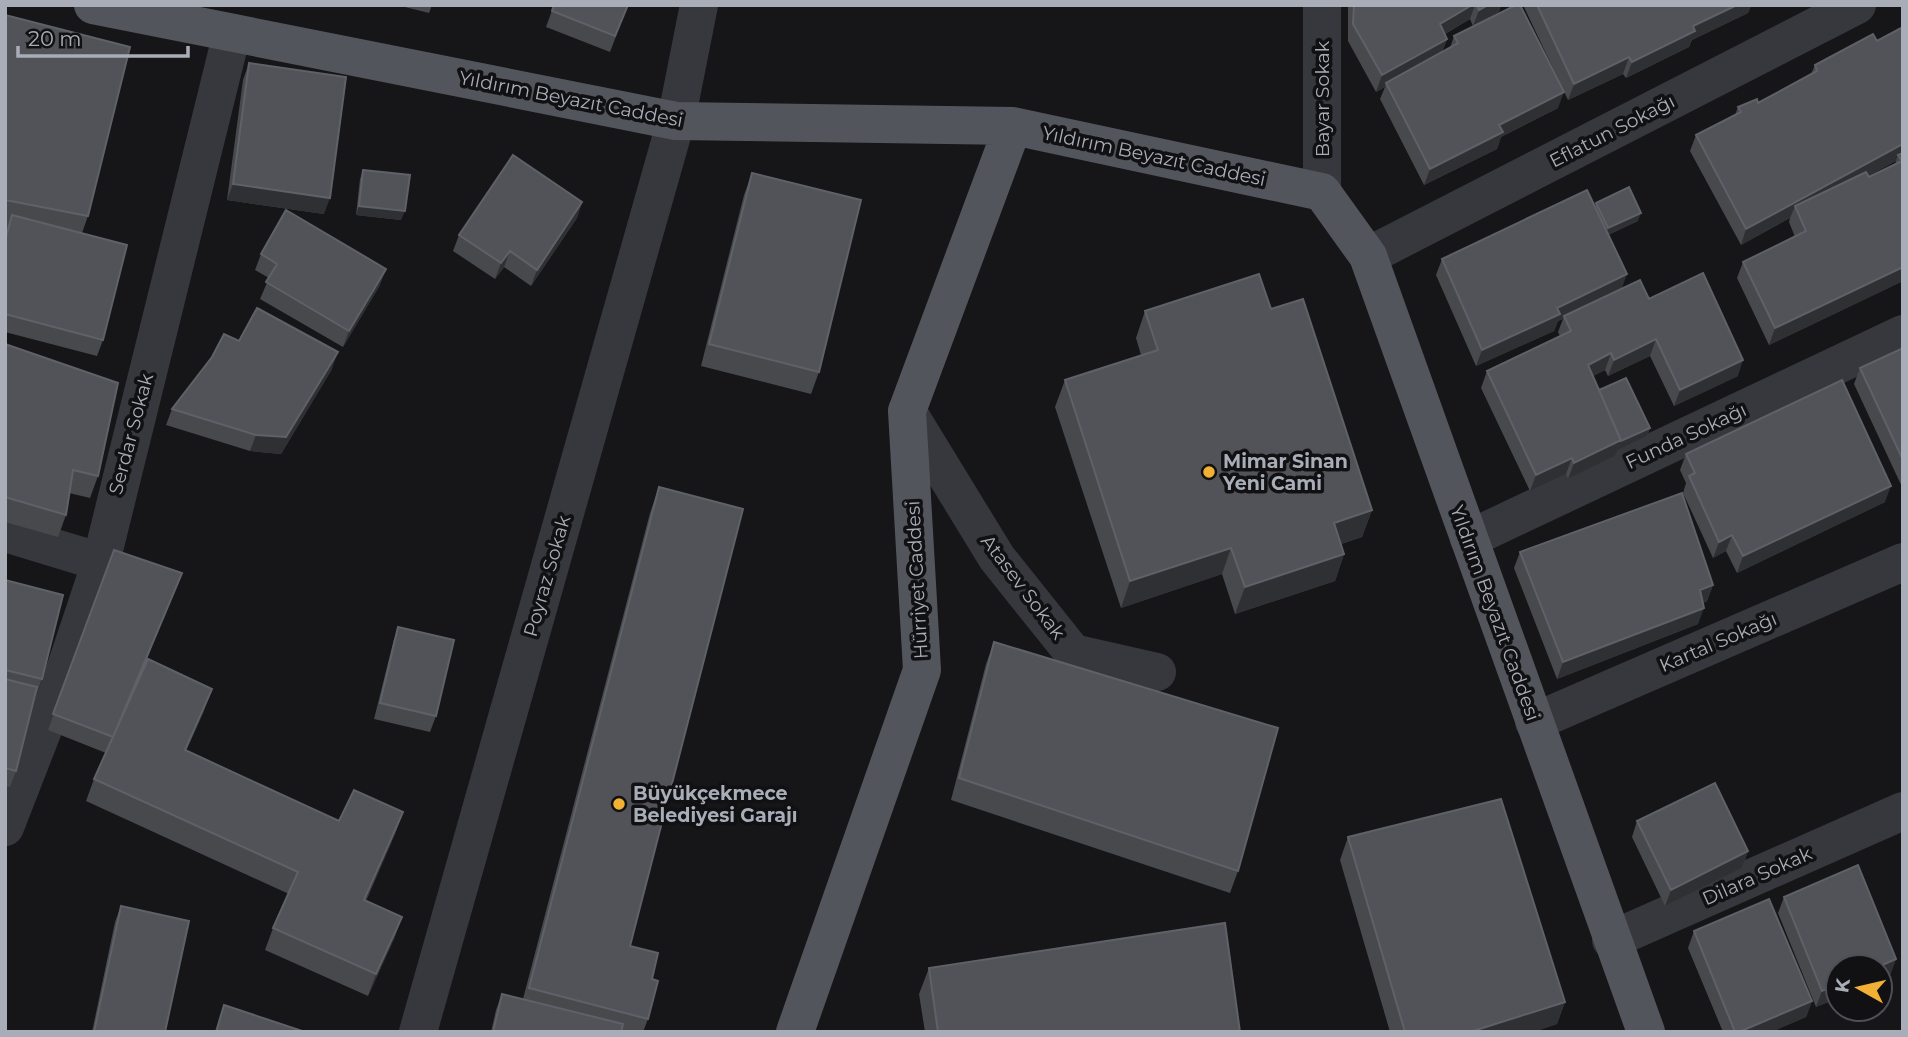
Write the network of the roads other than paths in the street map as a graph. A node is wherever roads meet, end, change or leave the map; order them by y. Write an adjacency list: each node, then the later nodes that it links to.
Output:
1 (93, 5): 5 (main road, Yıldırım Beyazıt Caddesi)
2 (699, 5): 7 (street, Poyraz Sokak)
3 (1321, 5): 9 (street, Bayar Sokak)
4 (1857, 5): 10 (street, Eflatun Sokağı)
5 (164, 13): 6 (main road, Yıldırım Beyazıt Caddesi)
6 (232, 33): 7 (main road, Yıldırım Beyazıt Caddesi); 13 (street, Serdar Sokak)
7 (676, 121): 8 (main road, Yıldırım Beyazıt Caddesi); 24 (street, Poyraz Sokak)
8 (1013, 126): 9 (main road, Yıldırım Beyazıt Caddesi); 14 (main road, Hürriyet Caddesi)
9 (1322, 192): 10 (main road, Yıldırım Beyazıt Caddesi)
10 (1368, 257): 16 (main road, Yıldırım Beyazıt Caddesi)
11 (1903, 334): 16 (street, Funda Sokağı)
12 (104, 383): 13 (street)
13 (141, 396): 17 (street, Serdar Sokak)
14 (907, 411): 19 (street, Atasev Sokak); 25 (main road, Hürriyet Caddesi)
15 (5, 533): 17 (street)
16 (1469, 539): 20 (main road, Yıldırım Beyazıt Caddesi)
17 (101, 562): 22 (street, Serdar Sokak)
18 (1903, 562): 20 (street, Kartal Sokağı)
19 (1157, 672)
20 (1534, 722): 23 (main road, Yıldırım Beyazıt Caddesi)
21 (1903, 811): 23 (street, Dilara Sokak)
22 (5, 827)
23 (1611, 940): 26 (main road, Yıldırım Beyazıt Caddesi)
24 (418, 1032)
25 (795, 1032)
26 (1646, 1032)

